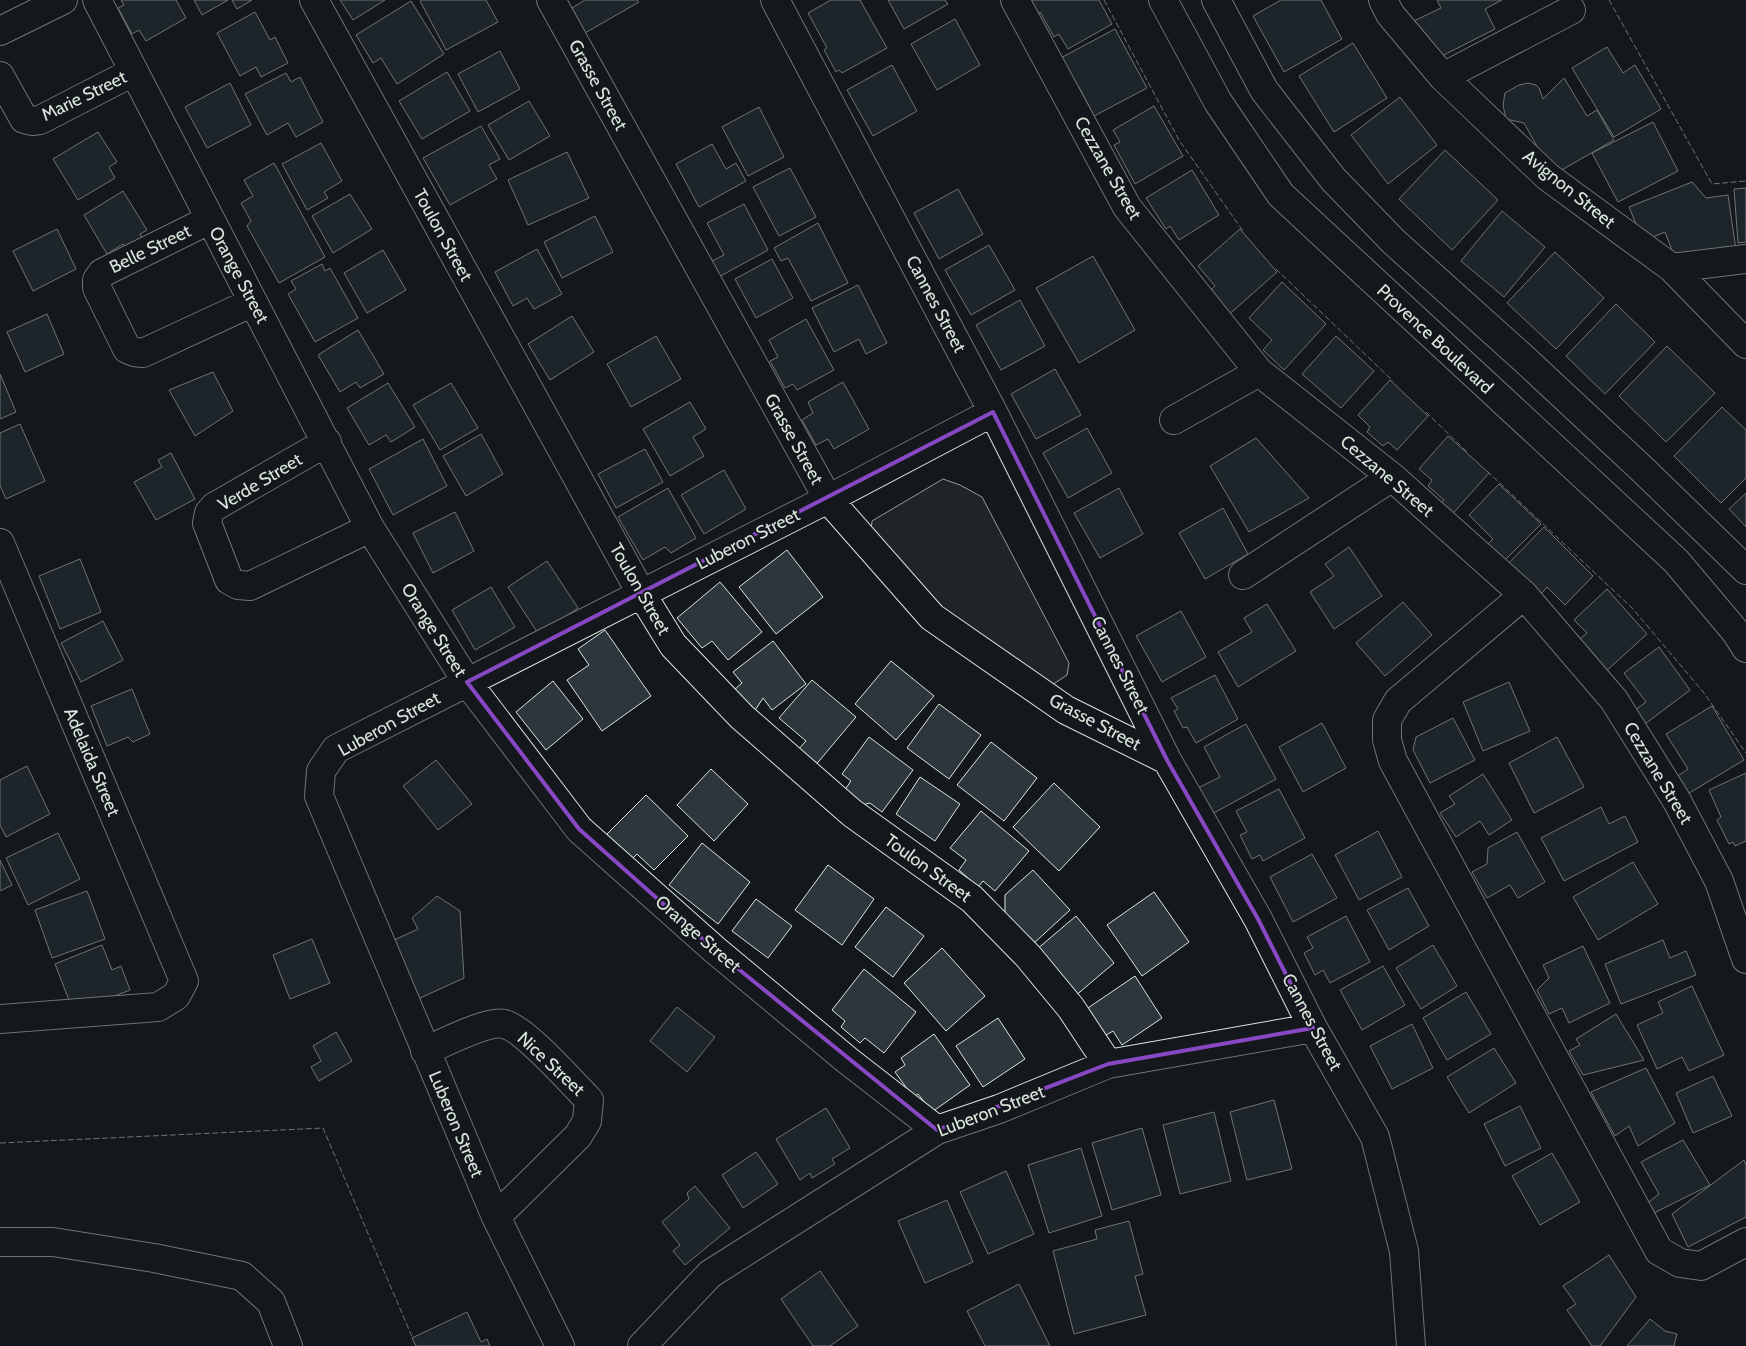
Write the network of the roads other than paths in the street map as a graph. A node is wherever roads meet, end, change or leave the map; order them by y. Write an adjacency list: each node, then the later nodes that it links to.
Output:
1 (63, 0): 11 (street)
2 (97, 0): 12 (street, Orange Street)
3 (314, 0): 30 (street, Toulon Street)
4 (551, 0): 25 (street, Grasse Street)
5 (776, 0): 21 (street, Cannes Street)
6 (1015, 0): 20 (street, Cezzane Street)
7 (1163, 0): 32 (street, Provence Boulevard)
8 (1216, 0): 28 (street)
9 (1383, 0): 14 (street, Avignon Street)
10 (1571, 10): 14 (street)
11 (0, 30)
12 (133, 72): 13 (street, Marie Street); 15 (street, Orange Street)
13 (0, 76)
14 (1443, 77): 17 (street, Avignon Street)
15 (209, 220): 18 (street, Orange Street); 18 (street, Belle Street)
16 (1746, 258): 17 (street)
17 (1672, 268): 19 (street, Avignon Street)
18 (253, 302): 23 (street, Orange Street)
19 (1746, 344)
20 (1258, 372): 22 (street); 24 (street, Cezzane Street)
21 (993, 412): 25 (street, Luberon Street); 34 (street, Cannes Street)
22 (1174, 420)
23 (327, 442): 26 (street, Orange Street); 26 (street, Verde Street)
24 (1392, 477): 29 (street); 31 (street, Cezzane Street)
25 (828, 499): 30 (street, Luberon Street); 34 (street, Grasse Street)
26 (370, 528): 33 (street, Orange Street)
27 (0, 543): 36 (street, Adelaida Street)
28 (1746, 570)
29 (1242, 575)
30 (641, 593): 33 (street, Luberon Street); 39 (street, Toulon Street)
31 (1524, 596): 35 (street, Cezzane Street); 43 (street)
32 (1746, 648)
33 (467, 682): 38 (street, Luberon Street); 40 (street, Orange Street)
34 (1167, 760): 37 (street, Cannes Street)
35 (1746, 959)
36 (0, 1019)
37 (1313, 1028): 39 (street, Luberon Street); 47 (street, Cannes Street)
38 (425, 1051): 41 (street, Luberon Street); 41 (street, Nice Street)
39 (1108, 1064): 40 (street, Luberon Street)
40 (937, 1130): 46 (street, Luberon Street)
41 (496, 1217): 45 (street, Luberon Street)
42 (0, 1242): 44 (street)
43 (1746, 1242)
44 (288, 1346)
45 (560, 1346)
46 (642, 1346)
47 (1411, 1346)

